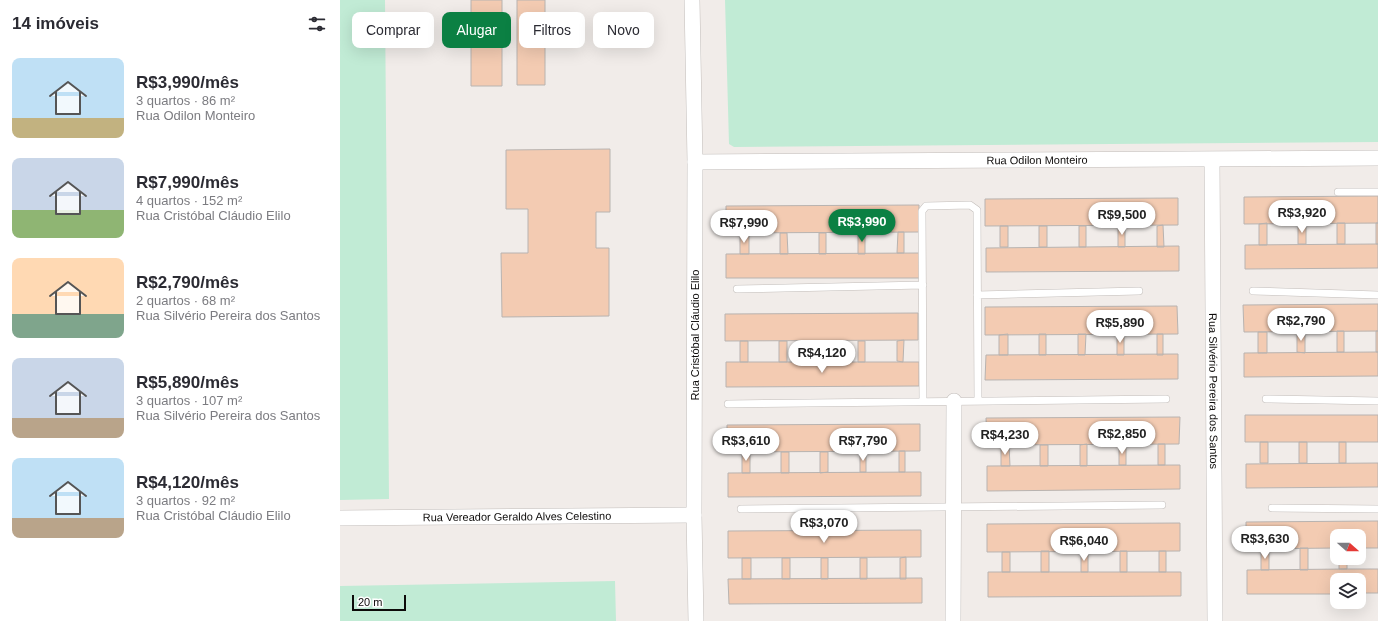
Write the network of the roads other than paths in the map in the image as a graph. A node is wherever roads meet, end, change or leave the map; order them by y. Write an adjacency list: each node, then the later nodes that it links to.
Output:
1 (692, 0): 4 (street, Rua Cristóbal Cláudio Elilo)
2 (1378, 158): 3 (street, Rua Odilon Monteiro)
3 (1212, 160): 4 (street, Rua Odilon Monteiro); 29 (street, Rua Silvério Pereira dos Santos)
4 (695, 162): 25 (street, Rua Cristóbal Cláudio Elilo)
5 (1338, 192): 6 (lane)
6 (1378, 192)
7 (923, 285): 8 (lane); 11 (lane); 18 (lane)
8 (737, 289)
9 (1139, 291): 11 (lane)
10 (1252, 291): 12 (lane)
11 (977, 295): 16 (lane)
12 (1378, 295)
13 (1166, 399): 16 (lane)
14 (1266, 399): 17 (lane)
15 (954, 401): 16 (lane); 18 (lane); 21 (street)
16 (978, 401)
17 (1378, 401)
18 (923, 402): 19 (lane)
19 (728, 404)
20 (1162, 505): 21 (lane)
21 (953, 507): 23 (lane); 28 (street)
22 (1272, 508): 24 (lane)
23 (741, 509)
24 (1378, 509)
25 (694, 515): 26 (street, Rua Vereador Geraldo Alves Celestino); 27 (street, Rua Cristóbal Cláudio Elilo)
26 (340, 518)
27 (696, 621)
28 (953, 621)
29 (1214, 621)

